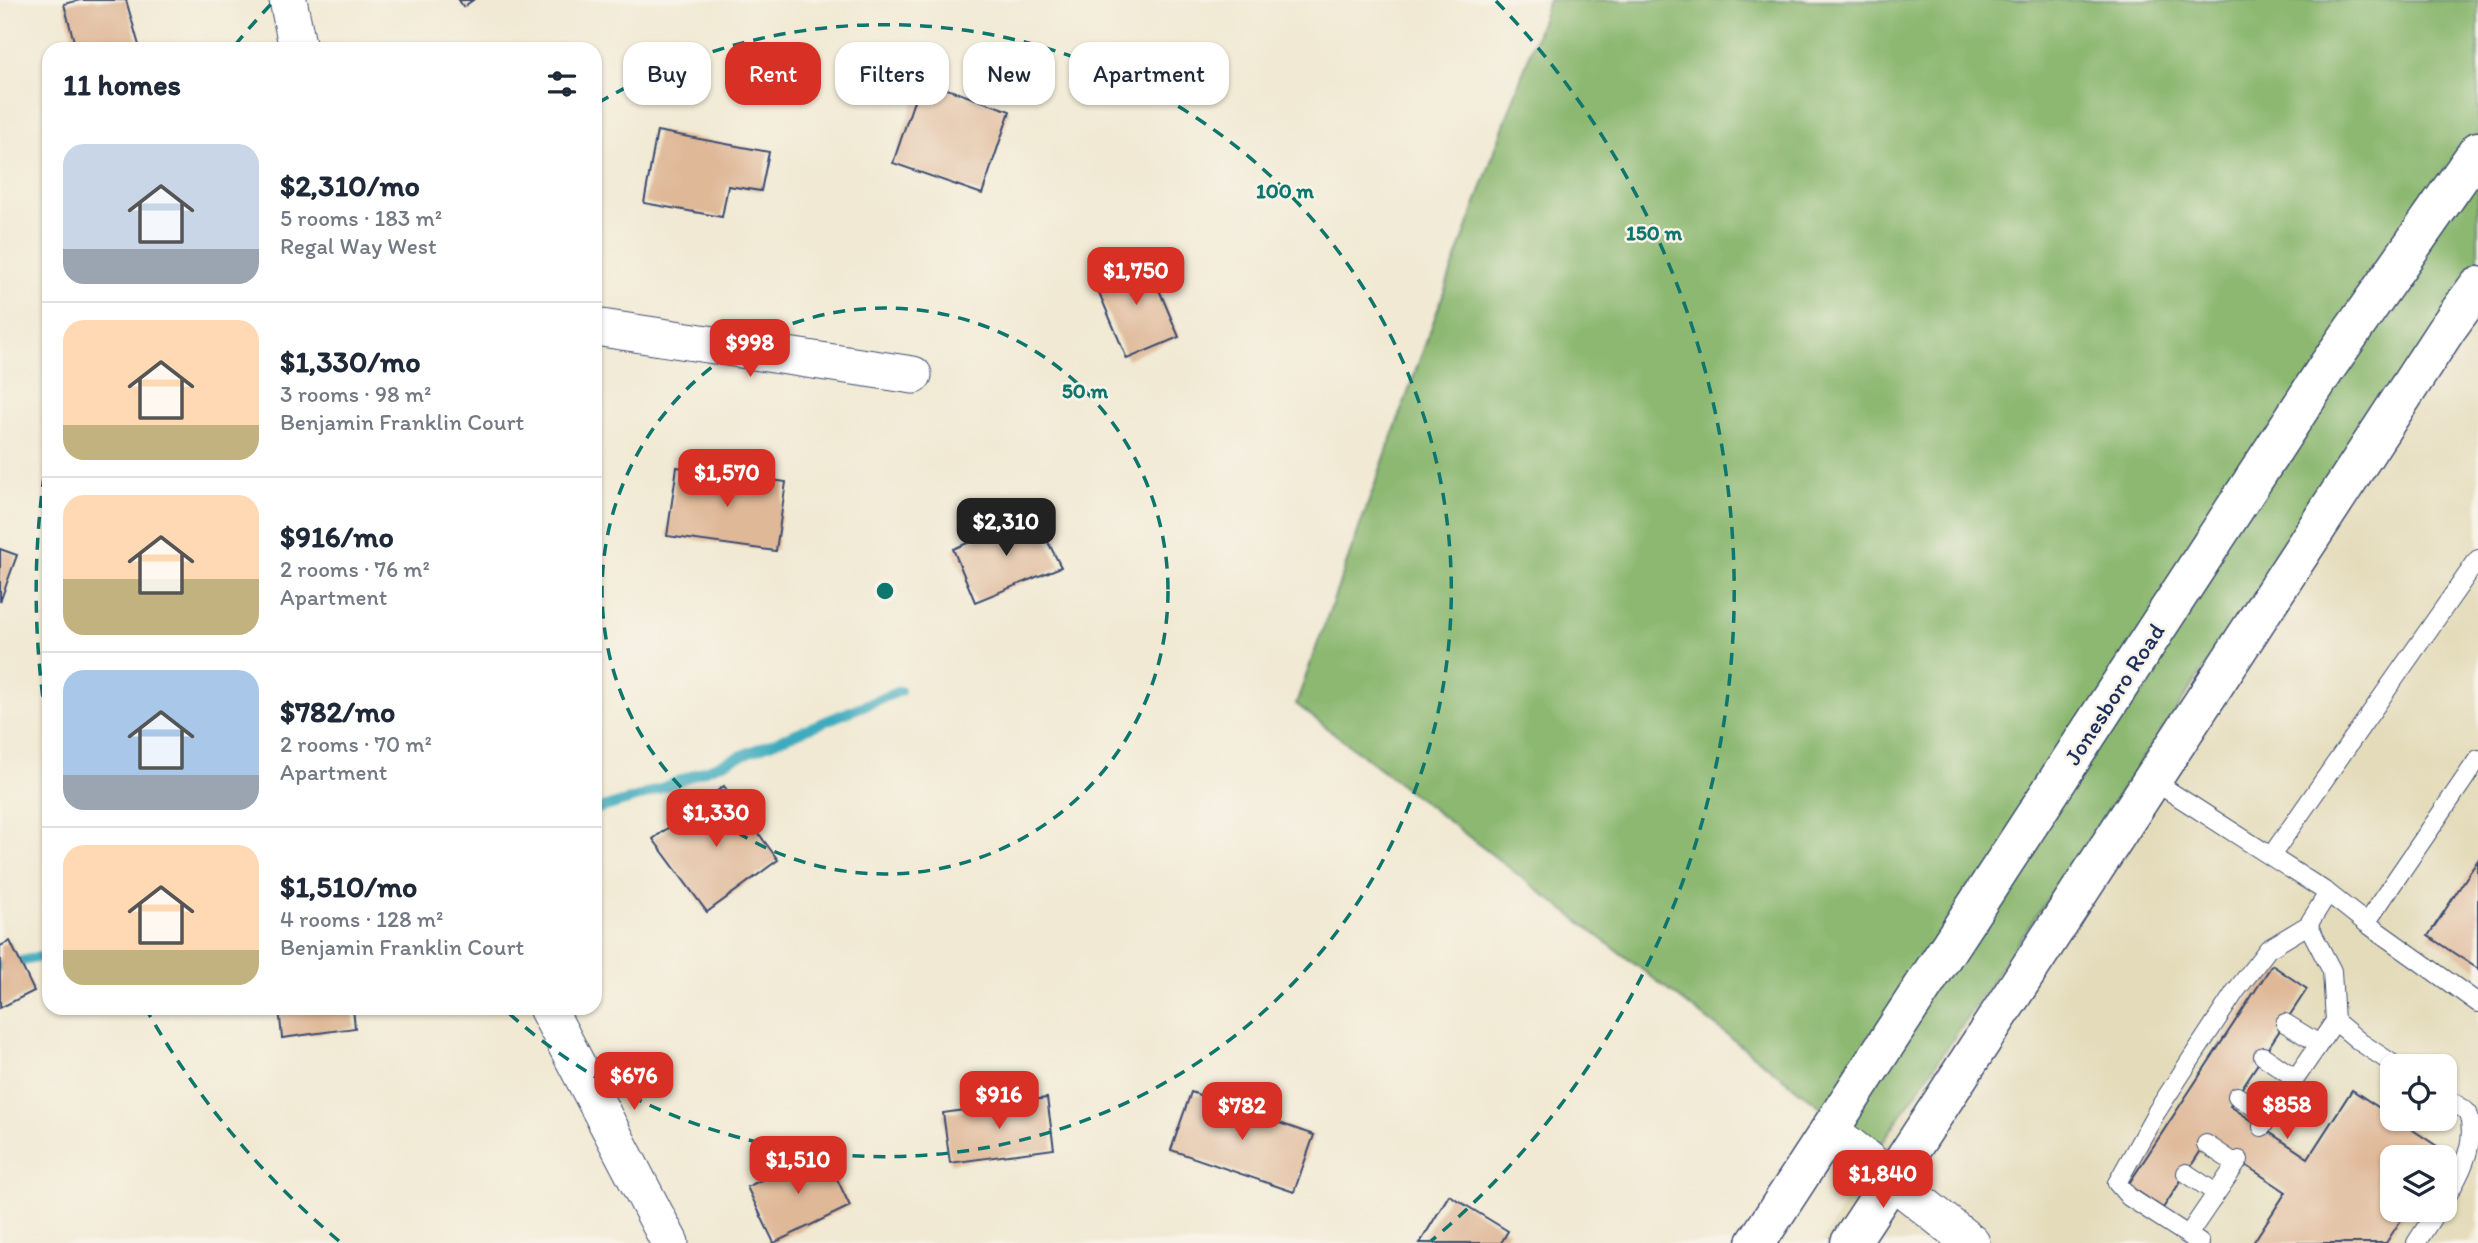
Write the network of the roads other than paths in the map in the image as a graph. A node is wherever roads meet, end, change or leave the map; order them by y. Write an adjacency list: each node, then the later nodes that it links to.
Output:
1 (288, 0): 2 (street)
2 (297, 42)
3 (2478, 150): 24 (main road, Jonesboro Road)
4 (2478, 286): 9 (main road)
5 (602, 328): 6 (street)
6 (913, 374)
7 (2478, 559): 10 (lane)
8 (2478, 759): 12 (lane)
9 (2152, 780): 10 (lane); 27 (main road)
10 (2272, 856): 11 (lane)
11 (2328, 893): 12 (lane); 13 (lane)
12 (2367, 923): 14 (lane)
13 (2308, 925): 16 (lane); 31 (lane)
14 (2478, 1003)
15 (551, 1015): 32 (street)
16 (2335, 1021): 18 (lane); 19 (lane)
17 (2285, 1023): 18 (lane)
18 (2319, 1044): 21 (lane)
19 (2380, 1055)
20 (2263, 1056): 21 (lane)
21 (2295, 1078): 22 (lane)
22 (2237, 1096)
23 (2457, 1106): 28 (lane)
24 (1830, 1130): 27 (street); 33 (main road, Jonesboro Road)
25 (2206, 1144): 29 (lane)
26 (2186, 1173): 29 (lane)
27 (1891, 1179): 34 (main road); 35 (street)
28 (2457, 1181)
29 (2216, 1193): 31 (lane)
30 (2430, 1222): 36 (lane)
31 (2194, 1239)
32 (670, 1243)
33 (1756, 1243)
34 (1850, 1243)
35 (1971, 1243)
36 (2416, 1243)

